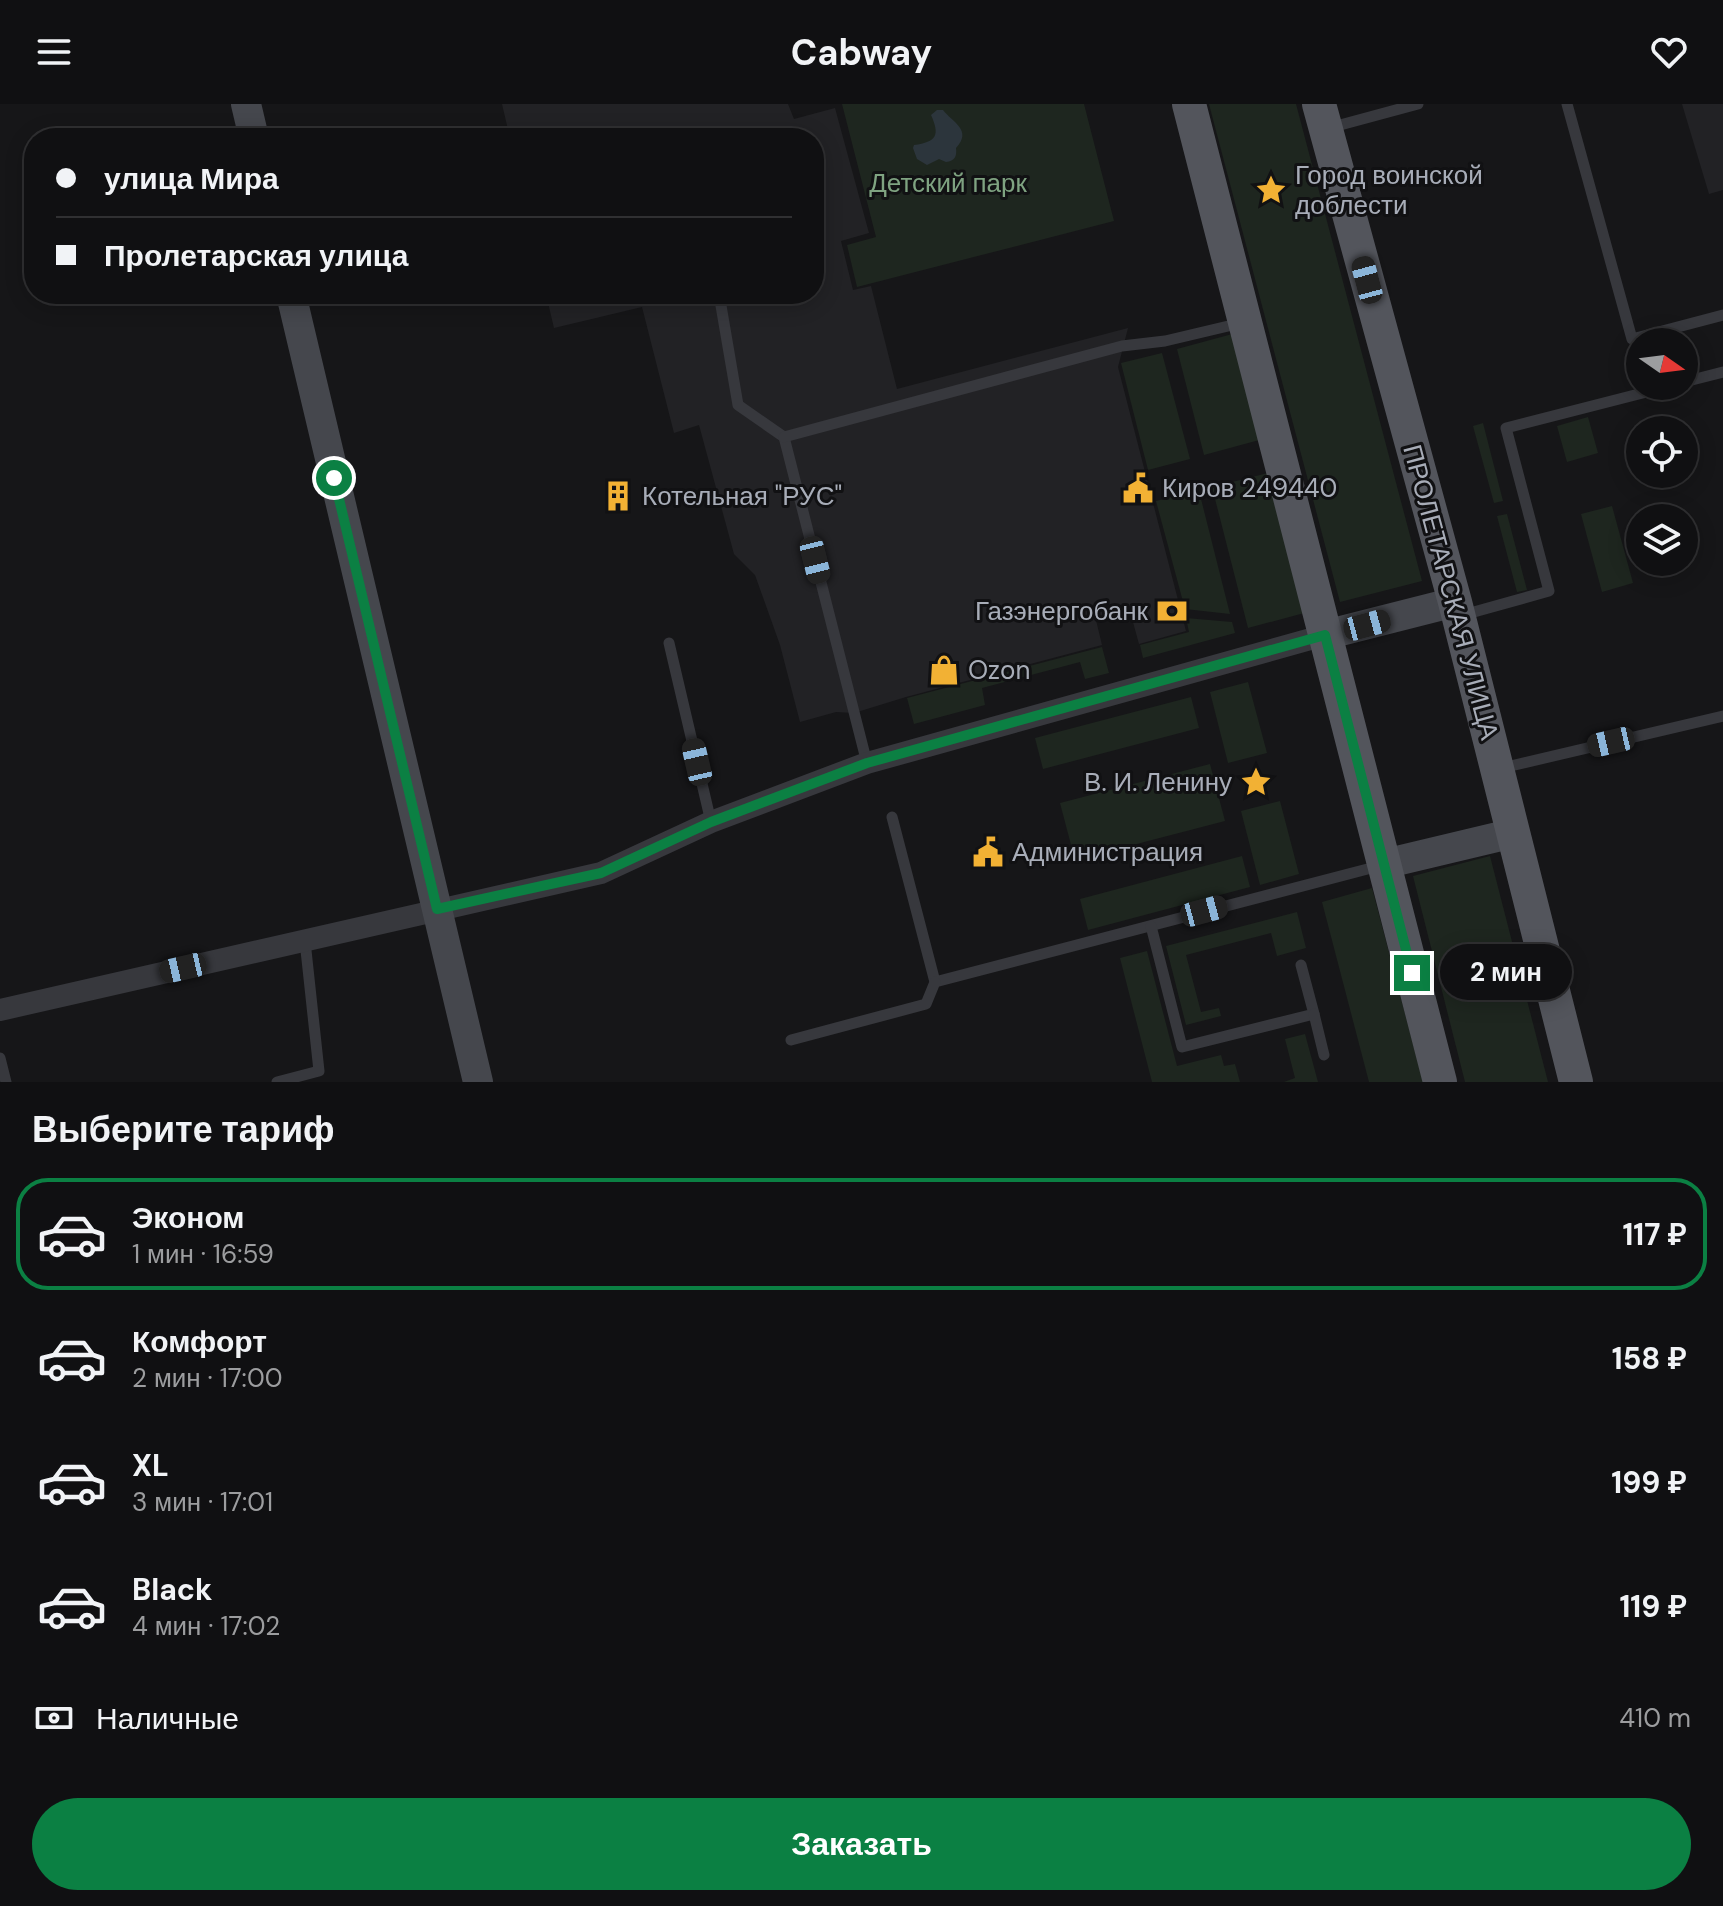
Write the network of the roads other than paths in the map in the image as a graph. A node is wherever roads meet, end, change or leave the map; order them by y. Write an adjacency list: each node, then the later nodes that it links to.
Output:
1 (246, 104): 6 (street)
2 (1189, 104): 10 (main road)
3 (1418, 104): 5 (lane)
4 (1567, 104): 9 (lane)
5 (1322, 116): 15 (main road, ПРОЛЕТАРСКАЯ УЛИЦА)
6 (252, 128)
7 (293, 304): 25 (street)
8 (721, 304): 14 (lane)
9 (1723, 315)
10 (1245, 322): 14 (lane); 16 (main road)
11 (1723, 372): 12 (lane)
12 (1698, 378)
13 (1626, 397): 15 (lane)
14 (784, 437): 19 (lane)
15 (1457, 609): 16 (street); 20 (main road, ПРОЛЕТАРСКАЯ УЛИЦА)
16 (1325, 635): 19 (street); 24 (main road)
17 (669, 643): 22 (lane)
18 (1723, 716): 20 (lane)
19 (867, 763): 22 (street)
20 (1498, 769): 23 (main road, ПРОЛЕТАРСКАЯ УЛИЦА)
21 (892, 817): 29 (lane)
22 (711, 822): 25 (street)
23 (1514, 833): 24 (street); 39 (main road, ПРОЛЕТАРСКАЯ УЛИЦА)
24 (1384, 864): 26 (lane); 38 (main road)
25 (437, 909): 27 (street); 37 (street)
26 (1151, 926): 29 (lane); 31 (lane)
27 (305, 941): 30 (street); 36 (lane)
28 (1301, 965): 31 (lane)
29 (935, 982): 32 (lane)
30 (0, 1010)
31 (1314, 1014): 33 (lane)
32 (791, 1040)
33 (1324, 1055)
34 (0, 1058): 35 (lane)
35 (6, 1082)
36 (277, 1082)
37 (478, 1082)
38 (1440, 1082)
39 (1576, 1082)

